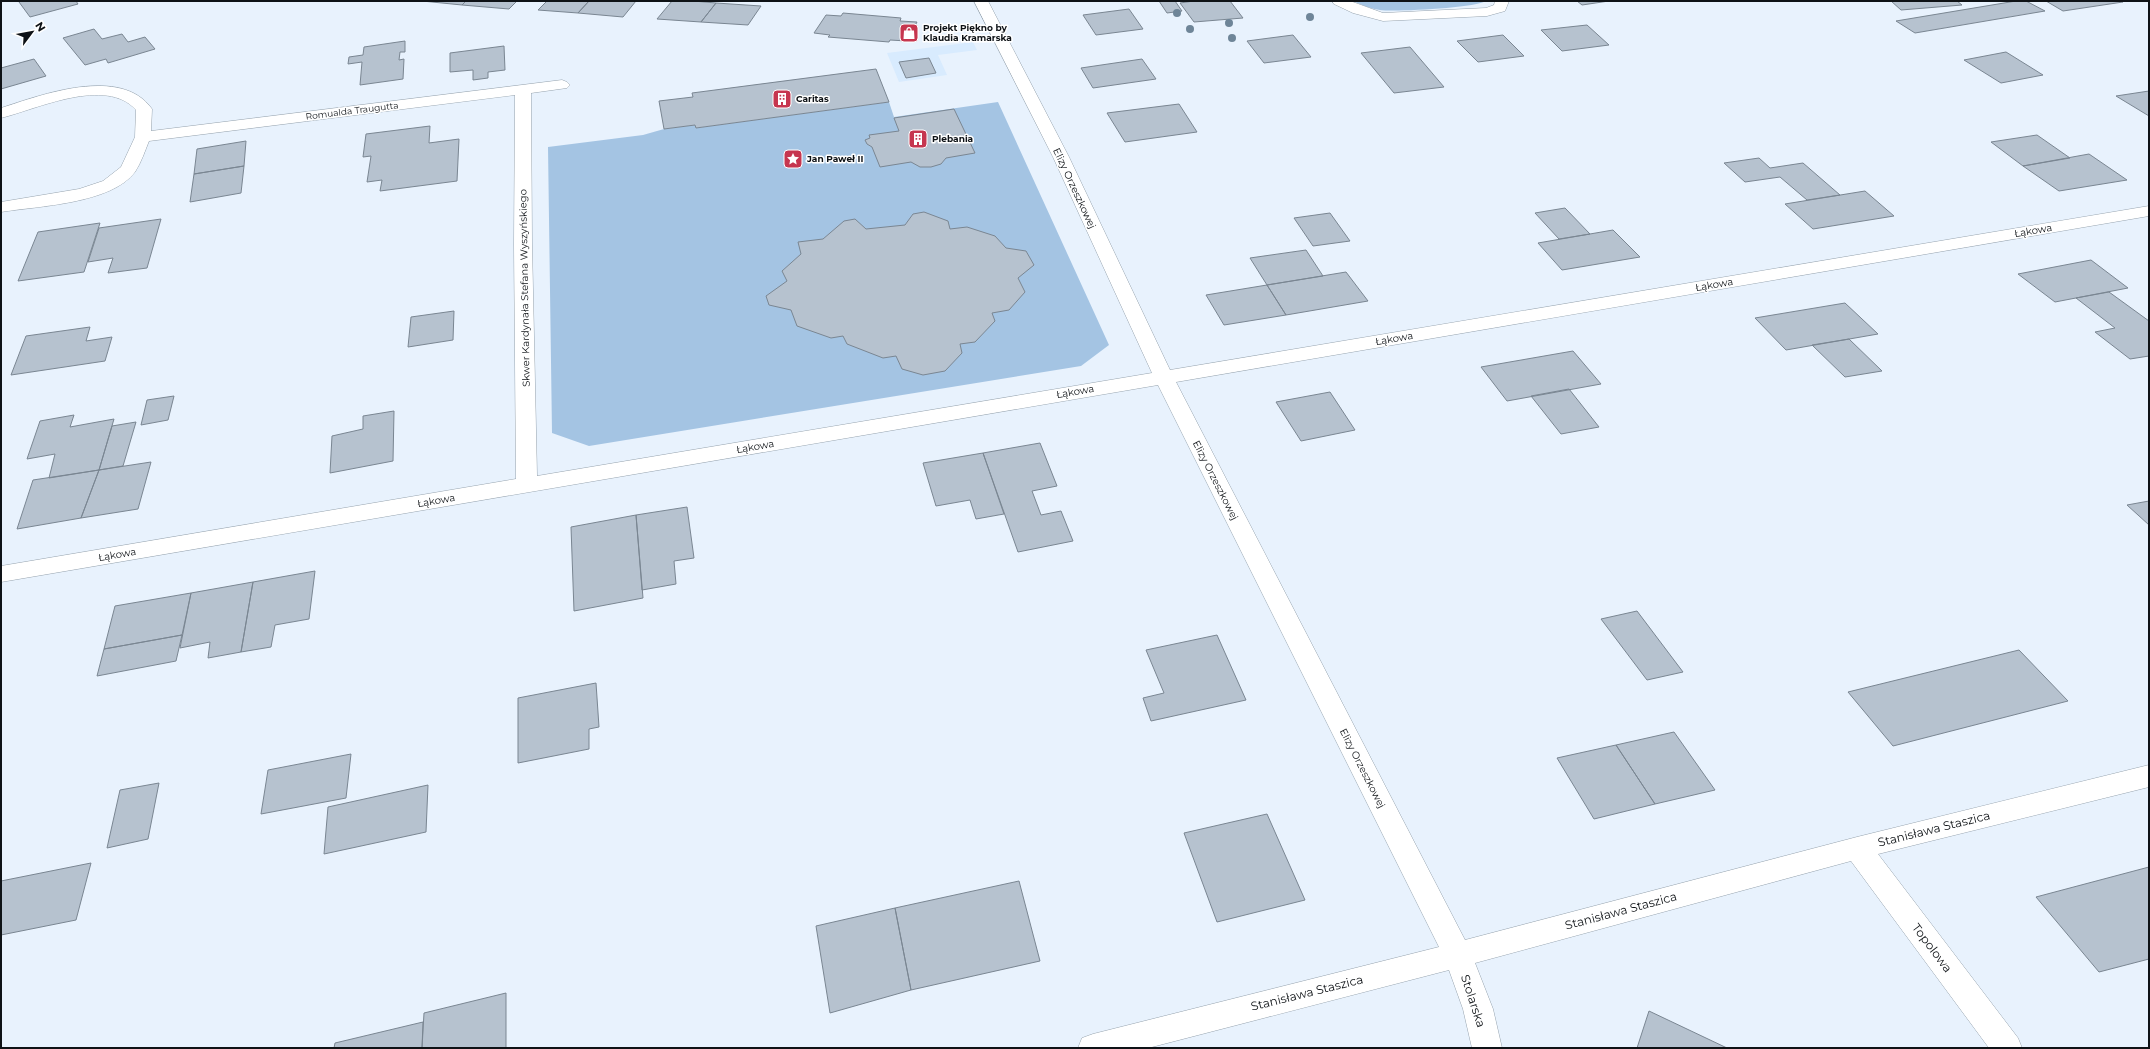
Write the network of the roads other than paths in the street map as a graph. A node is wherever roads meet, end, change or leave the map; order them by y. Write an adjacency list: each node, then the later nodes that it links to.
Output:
1 (981, 1): 10 (street, Elizy Orzeszkowej)
2 (1339, 1): 3 (street)
3 (1502, 1)
4 (562, 85): 5 (street, Romualda Traugutta)
5 (523, 90): 7 (street, Romualda Traugutta); 11 (street, Skwer Kardynała Stefana Wyszyńskiego)
6 (1, 113): 7 (street)
7 (143, 137): 8 (street)
8 (1, 207)
9 (2149, 211): 10 (street, Łąkowa)
10 (1163, 376): 11 (street, Łąkowa); 15 (street, Elizy Orzeszkowej)
11 (527, 485): 12 (street, Łąkowa)
12 (1, 574)
13 (2149, 776): 14 (street, Stanisława Staszica)
14 (1856, 848): 15 (street, Stanisława Staszica); 18 (street, Topolowa)
15 (1458, 955): 16 (street, Stanisława Staszica); 17 (street, Stolarska)
16 (1093, 1048)
17 (1487, 1048)
18 (2007, 1048)

